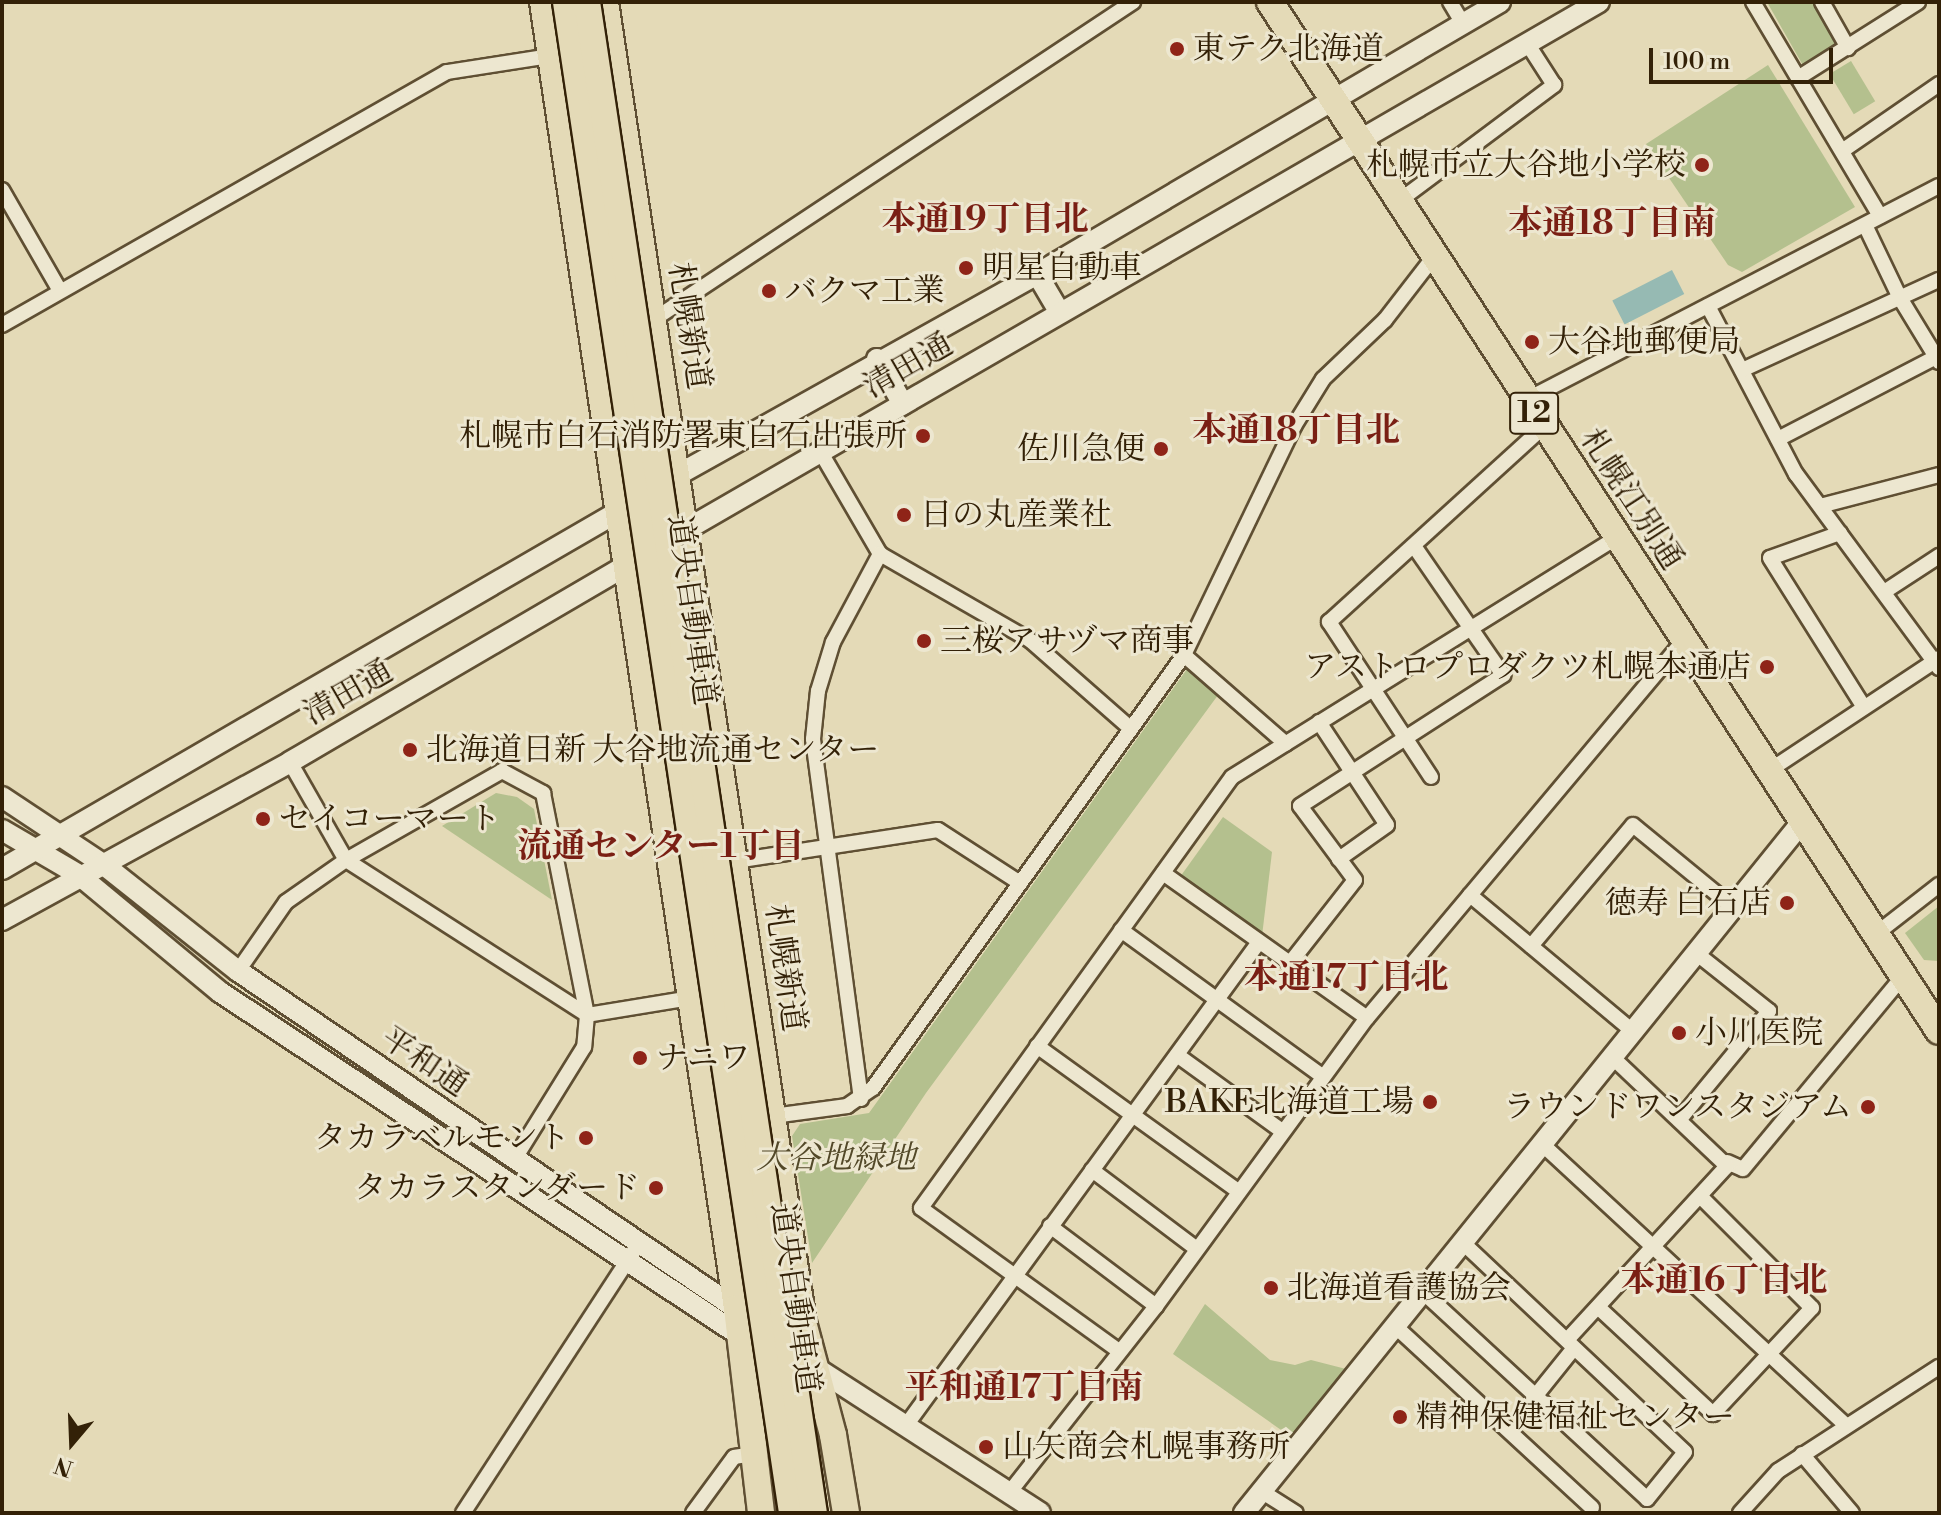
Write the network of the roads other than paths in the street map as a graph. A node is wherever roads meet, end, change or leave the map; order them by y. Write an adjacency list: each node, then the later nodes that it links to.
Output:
1 (543, 2): 17 (highway)
2 (566, 2): 148 (highway, 道央自動車道, bridge)
3 (587, 2): 149 (highway, 道央自動車道, bridge)
4 (605, 2): 15 (highway, 札幌新道)
5 (1133, 2): 35 (street)
6 (1270, 2): 20 (highway, 札幌江別通 / 12)
7 (1450, 2): 13 (street)
8 (1500, 2): 13 (street, 清田通)
9 (1599, 2): 14 (street, 清田通)
10 (1753, 2): 18 (street)
11 (1822, 2): 16 (street)
12 (1909, 6): 16 (street)
13 (1463, 24): 20 (street, 清田通)
14 (1527, 43): 21 (street, 清田通); 25 (street)
15 (611, 47): 17 (street); 35 (highway, 札幌新道)
16 (1848, 48): 18 (street)
17 (550, 56): 31 (street); 48 (highway)
18 (1798, 78): 22 (street)
19 (1939, 84): 22 (street)
20 (1333, 98): 21 (highway, 札幌江別通 / 12); 29 (street, 清田通)
21 (1359, 140): 25 (highway, 札幌江別通 / 12); 34 (street, 清田通)
22 (1842, 151): 26 (street)
23 (1939, 186): 26 (street)
24 (2, 190): 31 (street)
25 (1399, 201): 28 (highway, 札幌江別通 / 12)
26 (1880, 216): 27 (street)
27 (1865, 225): 32 (street); 33 (street)
28 (1433, 258): 40 (highway, 札幌江別通 / 12); 59 (street)
29 (1037, 274): 34 (street); 37 (street, 清田通)
30 (1939, 280): 32 (street)
31 (60, 291): 36 (street)
32 (1900, 298): 38 (street); 39 (street)
33 (1708, 306): 39 (street); 40 (street)
34 (1060, 313): 41 (street, 清田通)
35 (653, 320): 45 (highway, 札幌新道)
36 (2, 325)
37 (877, 359): 41 (street); 45 (street, 清田通)
38 (1937, 359): 43 (street)
39 (1742, 370): 43 (street)
40 (1526, 400): 42 (highway, 札幌江別通 / 12)
41 (903, 404): 44 (street, 清田通)
42 (1543, 427): 51 (highway, 札幌江別通 / 12); 52 (street)
43 (1778, 439): 47 (street)
44 (820, 451): 49 (street, 清田通); 53 (street)
45 (677, 474): 48 (street, 清田通); 49 (highway, 札幌新道)
46 (1939, 475): 47 (street)
47 (1820, 506): 50 (street)
48 (617, 513): 55 (highway); 74 (street, 清田通)
49 (684, 530): 55 (street, 清田通); 79 (highway, 札幌新道)
50 (1840, 533): 56 (street); 62 (street)
51 (1616, 538): 57 (street); 58 (highway, 札幌江別通 / 12)
52 (1414, 546): 57 (street); 61 (street)
53 (880, 554): 64 (street); 75 (street)
54 (1939, 556): 56 (street)
55 (626, 565): 67 (street, 清田通); 97 (highway)
56 (1884, 592): 60 (street)
57 (1472, 623): 61 (street); 65 (street)
58 (1684, 640): 69 (highway, 札幌江別通 / 12); 86 (street)
59 (1184, 655): 64 (street); 66 (street)
60 (1937, 662): 62 (street)
61 (1371, 689): 63 (street); 65 (street)
62 (1864, 707): 69 (street)
63 (1319, 722): 66 (street); 68 (street)
64 (1131, 729): 84 (street)
65 (1405, 737): 68 (street); 70 (street)
66 (1286, 744): 82 (street)
67 (290, 762): 78 (street); 80 (street, 清田通)
68 (1351, 771): 77 (street); 77 (street)
69 (1767, 772): 72 (highway, 札幌江別通 / 12)
70 (1431, 777)
71 (2, 797): 74 (street, 平和通)
72 (1802, 822): 87 (street); 90 (highway, 札幌江別通 / 12)
73 (2, 830): 76 (street, 平和通)
74 (60, 833): 76 (street, 清田通); 80 (street, 平和通)
75 (824, 847): 79 (street); 84 (street); 107 (street)
76 (33, 850): 81 (street, 清田通); 83 (street, 平和通)
77 (1339, 859): 94 (street)
78 (346, 860): 95 (street); 99 (street); 99 (street)
79 (735, 861): 109 (highway, 札幌新道)
80 (103, 864): 83 (street, 清田通); 95 (street, 平和通)
81 (2, 869)
82 (1163, 873): 89 (street); 91 (street)
83 (79, 875): 88 (street, 清田通); 123 (street, 平和通)
84 (1020, 883): 107 (street)
85 (1939, 885): 90 (street)
86 (1470, 895): 92 (street); 100 (street)
87 (1734, 908): 92 (street); 93 (street)
88 (2, 920)
89 (1121, 930): 98 (street); 103 (street)
90 (1876, 934): 96 (highway, 札幌江別通 / 12)
91 (1259, 942): 94 (street); 98 (street)
92 (1531, 946): 102 (street)
93 (1697, 954): 102 (street); 110 (street)
94 (1290, 963): 100 (street)
95 (238, 971): 113 (street, 平和通)
96 (1903, 976): 101 (highway, 札幌江別通 / 12); 114 (street)
97 (691, 998): 99 (street); 127 (highway)
98 (1218, 999): 104 (street); 106 (street)
99 (587, 1015): 113 (street)
100 (1367, 1018): 106 (street)
101 (1939, 1031)
102 (1634, 1032): 105 (street)
103 (1037, 1046): 108 (street); 124 (street)
104 (1177, 1055): 108 (street); 111 (street)
105 (1613, 1058): 110 (street); 112 (street)
106 (1323, 1077): 111 (street)
107 (861, 1099): 109 (street)
108 (1135, 1113): 115 (street); 116 (street)
109 (773, 1116): 135 (highway, 札幌新道)
110 (1680, 1119): 114 (street)
111 (1282, 1131): 116 (street)
112 (1542, 1144): 119 (street); 121 (street)
113 (514, 1160): 120 (street, 平和通)
114 (1727, 1162): 117 (street)
115 (1092, 1170): 118 (street); 122 (street)
116 (1238, 1191): 122 (street)
117 (1700, 1196): 121 (street); 133 (street)
118 (1050, 1226): 124 (street); 126 (street)
119 (1463, 1243): 125 (street); 131 (street)
120 (638, 1245): 123 (street); 127 (street, 平和通)
121 (1655, 1245): 128 (street); 133 (street)
122 (1197, 1249): 126 (street)
123 (627, 1263): 130 (street, 平和通); 145 (street)
124 (1015, 1275): 132 (street); 137 (street)
125 (1423, 1292): 129 (street); 136 (street)
126 (1156, 1306): 132 (street)
127 (737, 1308): 130 (highway); 135 (street, 平和通)
128 (1599, 1308): 131 (street); 133 (street)
129 (1395, 1326): 142 (street); 144 (street)
130 (741, 1339): 135 (street, 平和通); 140 (highway)
131 (1570, 1344): 136 (street); 136 (street)
132 (1119, 1351): 143 (street)
133 (1767, 1354): 138 (street)
134 (1939, 1367): 138 (street)
135 (816, 1369): 137 (street, 平和通); 139 (highway, 札幌新道)
136 (1533, 1399)
137 (907, 1424): 143 (street, 平和通)
138 (1846, 1426): 141 (street)
139 (833, 1435): 150 (highway); 151 (highway, 札幌新道)
140 (754, 1454): 146 (street); 147 (highway)
141 (1802, 1454): 155 (street); 156 (street)
142 (1261, 1491): 153 (street); 154 (street)
143 (1009, 1493): 152 (street, 平和通)
144 (1592, 1508)
145 (463, 1513)
146 (693, 1513)
147 (761, 1513)
148 (792, 1513)
149 (814, 1513)
150 (831, 1513)
151 (846, 1513)
152 (1040, 1513)
153 (1244, 1513)
154 (1296, 1513)
155 (1740, 1513)
156 (1852, 1513)

